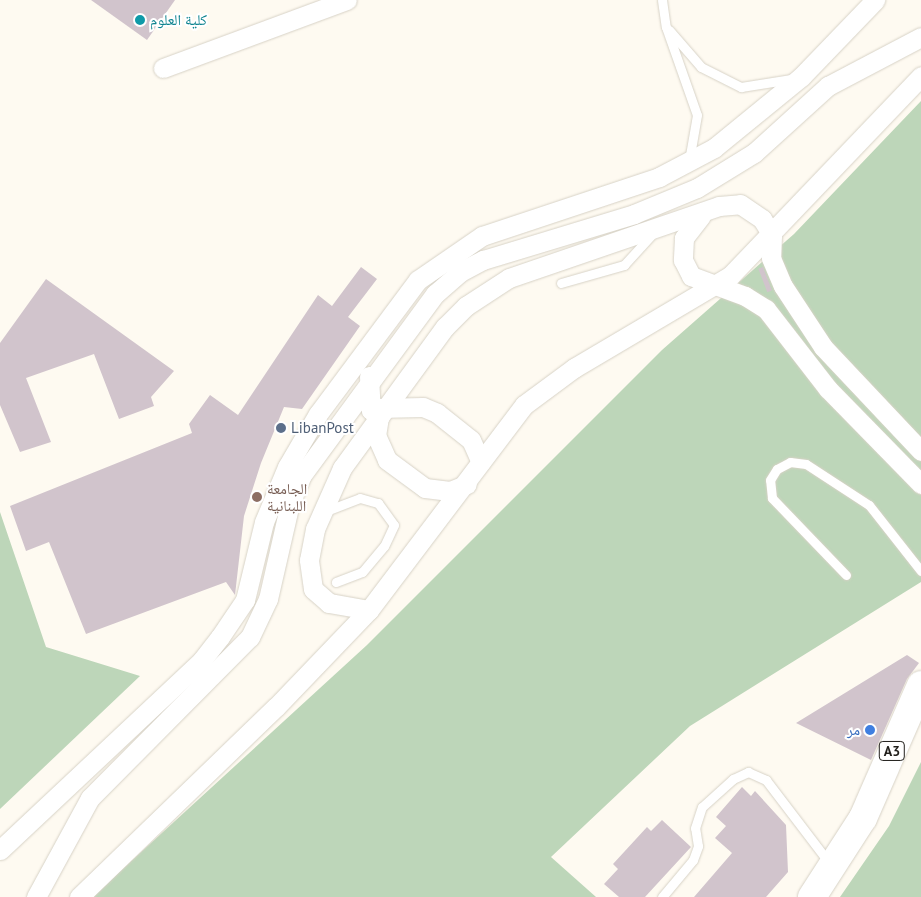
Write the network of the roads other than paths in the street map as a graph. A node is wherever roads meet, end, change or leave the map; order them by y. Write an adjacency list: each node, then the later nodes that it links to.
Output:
1 (347, 0): 6 (street)
2 (662, 0): 4 (lane)
3 (874, 0): 8 (street)
4 (666, 27): 8 (lane); 9 (lane)
5 (921, 37): 16 (street)
6 (163, 68)
7 (921, 76): 12 (street)
8 (802, 78): 9 (street)
9 (689, 162): 15 (street)
10 (702, 213): 11 (street); 12 (street); 14 (street)
11 (656, 231): 13 (lane); 17 (street)
12 (772, 235): 14 (street); 20 (street)
13 (560, 282)
14 (713, 288): 21 (street); 23 (street)
15 (367, 345): 16 (street); 19 (street)
16 (369, 380): 17 (street); 18 (street)
17 (379, 411): 18 (street); 21 (street); 22 (street); 24 (street)
18 (346, 413): 19 (street); 32 (street)
19 (312, 423): 30 (street)
20 (921, 451)
21 (481, 462): 22 (street)
22 (467, 484): 28 (street)
23 (921, 484)
24 (319, 517): 27 (lane); 28 (street)
25 (921, 571): 26 (lane)
26 (846, 575)
27 (336, 582)
28 (369, 610): 33 (street)
29 (921, 685): 31 (highway, A3)
30 (0, 850)
31 (833, 869): 34 (lane); 35 (highway, A3)
32 (36, 897)
33 (79, 897)
34 (662, 897)
35 (812, 897)

